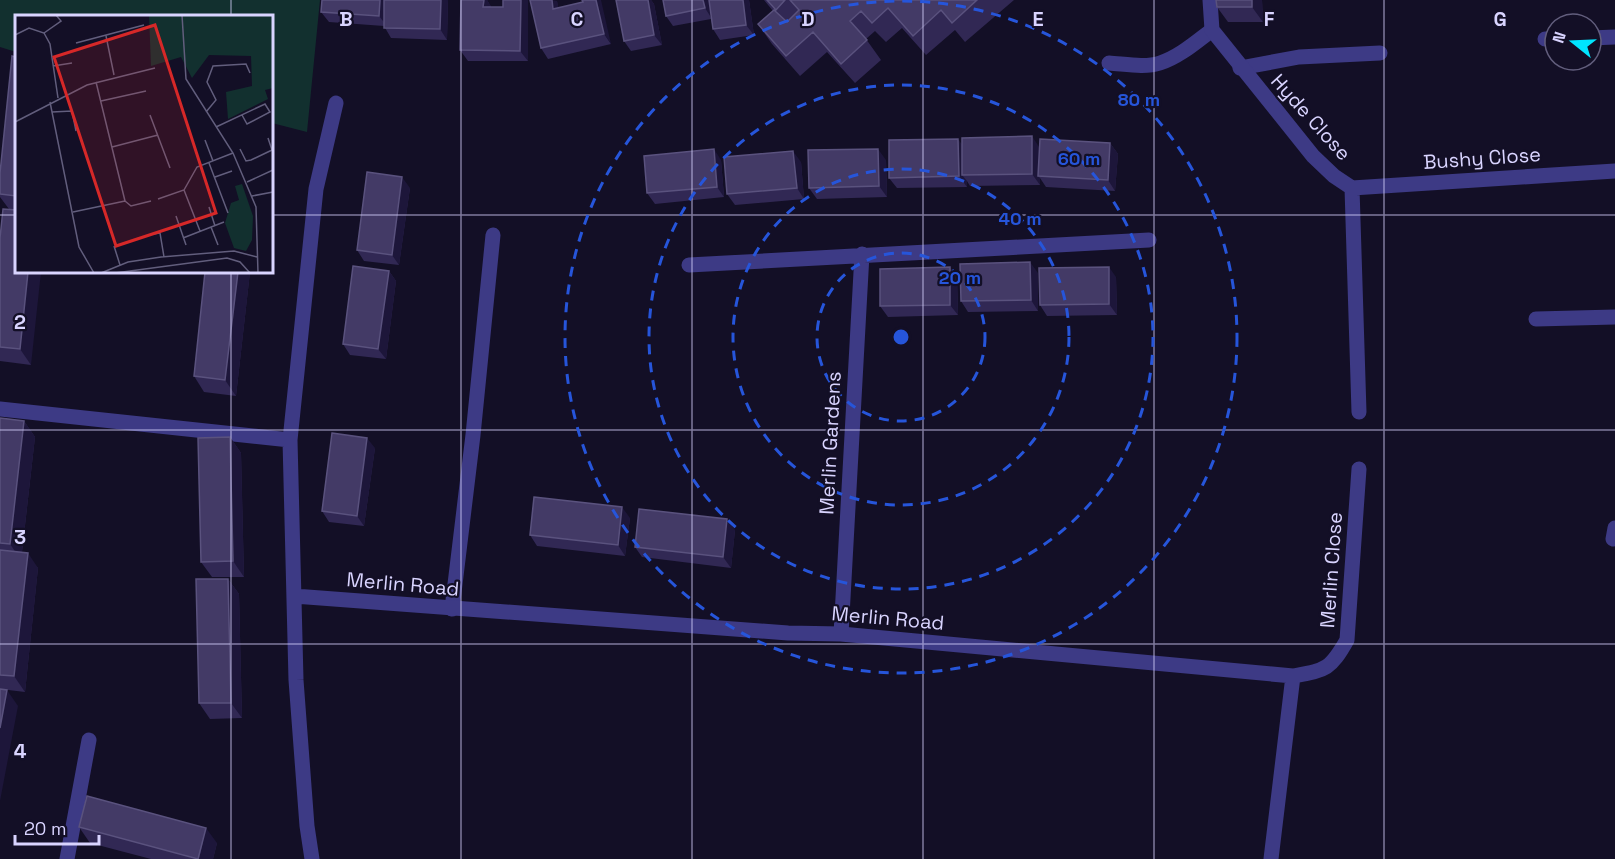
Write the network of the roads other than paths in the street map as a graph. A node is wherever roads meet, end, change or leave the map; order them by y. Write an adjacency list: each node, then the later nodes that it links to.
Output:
1 (1210, 0): 2 (street)
2 (1212, 30): 4 (street); 5 (street, Hyde Close)
3 (1380, 53): 5 (street)
4 (1109, 63)
5 (1240, 68): 8 (street, Hyde Close)
6 (336, 103): 17 (street)
7 (1615, 171): 8 (street, Bushy Close)
8 (1352, 188): 16 (street, Hyde Close)
9 (493, 235): 20 (street)
10 (1149, 240): 11 (street)
11 (862, 254): 12 (street); 21 (street, Merlin Gardens)
12 (689, 265)
13 (1615, 317): 14 (street)
14 (1536, 319)
15 (0, 409): 17 (street)
16 (1359, 412)
17 (290, 440): 19 (street)
18 (1359, 469): 22 (street, Merlin Close)
19 (294, 596): 20 (street, Merlin Road); 25 (street)
20 (452, 609): 21 (street, Merlin Road)
21 (841, 634): 22 (street, Merlin Road)
22 (1293, 676): 26 (street)
23 (89, 740): 24 (street)
24 (67, 859)
25 (312, 859)
26 (1271, 859)

